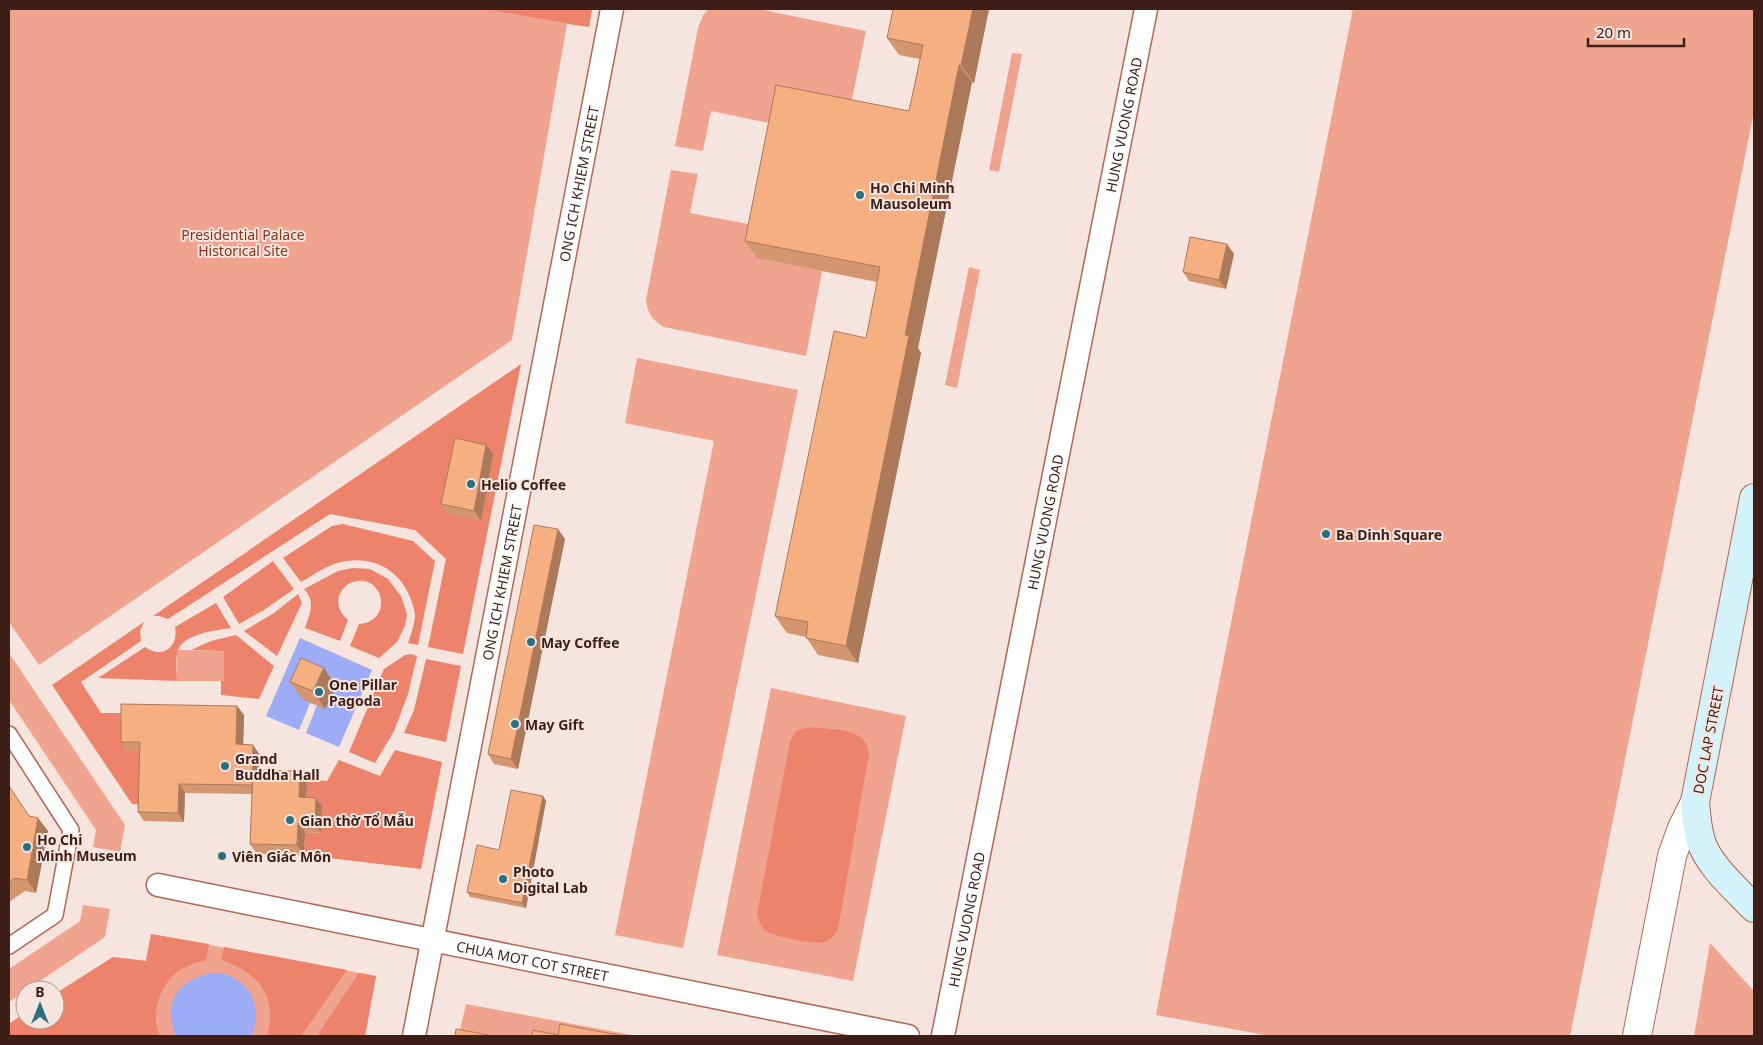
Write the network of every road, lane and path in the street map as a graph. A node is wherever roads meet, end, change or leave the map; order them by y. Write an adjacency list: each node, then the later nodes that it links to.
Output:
1 (612, 9): 8 (street, ONG ICH KHIEM STREET)
2 (1146, 9): 12 (street, HUNG VUONG ROAD)
3 (1754, 498): 5 (main road, DOC LAP STREET)
4 (9, 734): 9 (lane)
5 (1696, 802): 7 (main road); 13 (street, DOC LAP STREET)
6 (158, 885): 8 (street, CHUA MOT COT STREET)
7 (1754, 908)
8 (433, 940): 10 (street, ONG ICH KHIEM STREET); 11 (street, CHUA MOT COT STREET)
9 (9, 946)
10 (414, 1036)
11 (908, 1036)
12 (943, 1036)
13 (1637, 1036)

